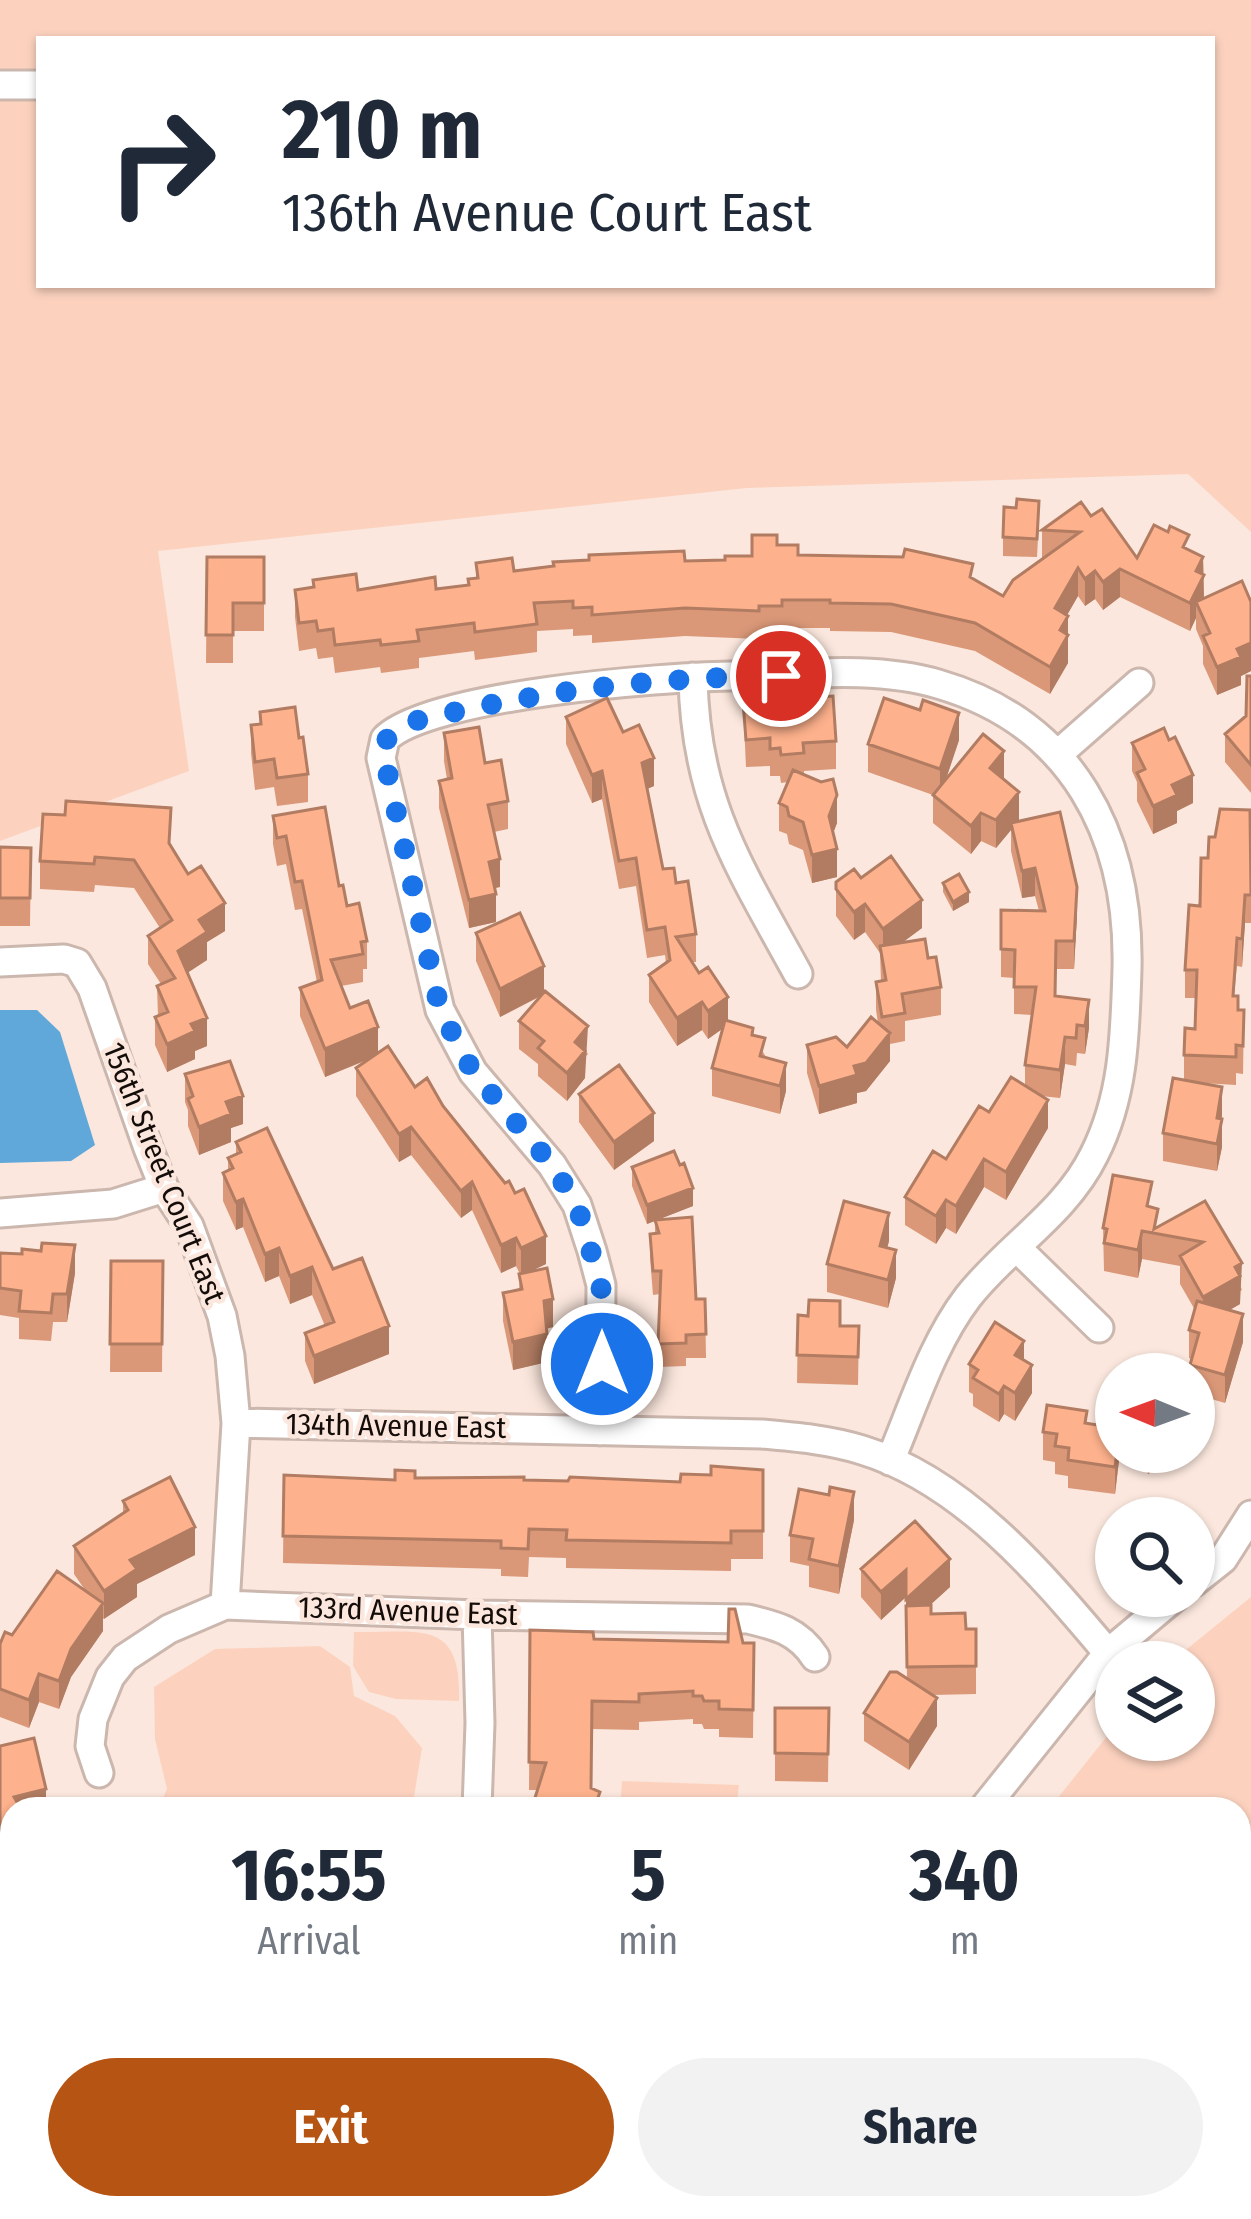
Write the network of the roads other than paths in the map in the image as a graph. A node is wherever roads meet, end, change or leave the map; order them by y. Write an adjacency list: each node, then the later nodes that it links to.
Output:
1 (0, 85): 2 (street)
2 (36, 85)
3 (693, 677): 5 (street); 7 (street); 13 (street)
4 (1138, 683): 5 (street)
5 (1057, 755): 10 (street)
6 (0, 962): 8 (street, 156th Street Court East)
7 (798, 974)
8 (164, 1188): 9 (street); 12 (street, 156th Street Court East)
9 (0, 1213)
10 (1018, 1249): 11 (street); 14 (street)
11 (1099, 1328)
12 (236, 1423): 13 (street, 134th Avenue East); 17 (street, 156th Street Court East)
13 (600, 1430): 14 (street, 134th Avenue East)
14 (890, 1461): 20 (street, 134th Avenue East)
15 (1250, 1516): 16 (street)
16 (1237, 1558)
17 (225, 1605): 18 (street, 133rd Avenue East); 24 (street, 133rd Avenue East)
18 (477, 1615): 22 (street, 133rd Avenue East); 25 (street)
19 (1151, 1617): 21 (street)
20 (1096, 1641)
21 (1123, 1641)
22 (815, 1658)
23 (1095, 1670): 26 (street)
24 (99, 1773)
25 (477, 1797)
26 (993, 1797)

